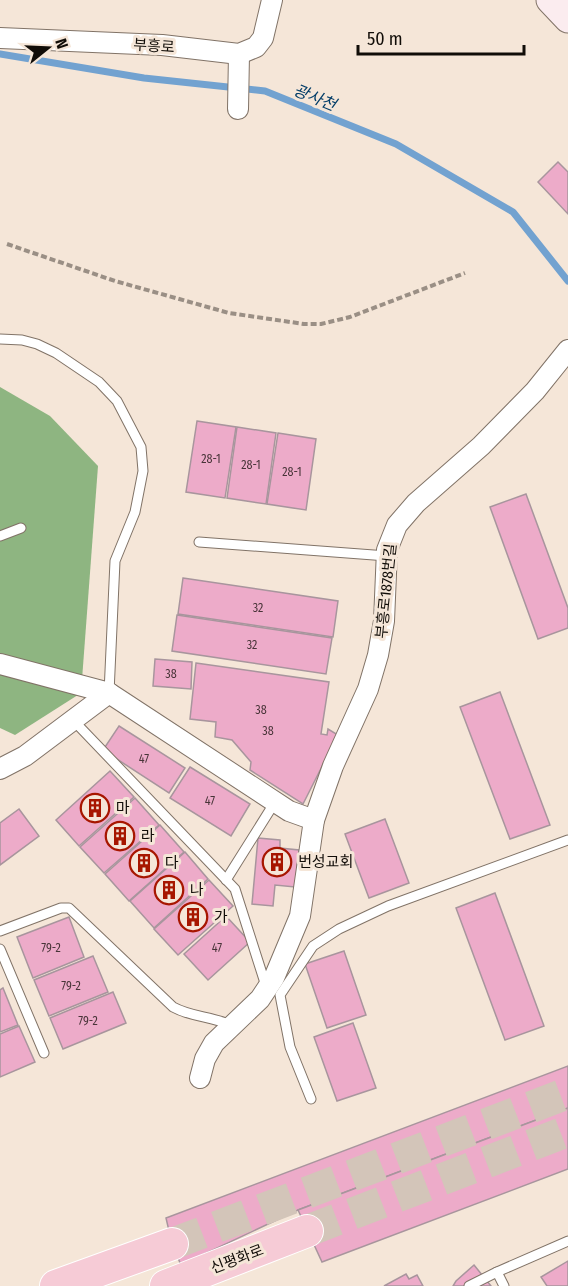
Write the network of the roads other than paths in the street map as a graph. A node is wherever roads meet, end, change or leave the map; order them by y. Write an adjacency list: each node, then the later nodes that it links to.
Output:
1 (272, 0): 5 (street)
2 (550, 0): 3 (main road)
3 (568, 19)
4 (0, 38): 5 (street, 부흥로)
5 (239, 54): 6 (street)
6 (238, 106)
7 (0, 339): 14 (lane)
8 (568, 350): 12 (street, 부흥로1878번길)
9 (21, 528): 10 (lane)
10 (0, 537)
11 (199, 542): 12 (lane)
12 (387, 556): 18 (street, 부흥로1878번길)
13 (0, 664): 14 (street)
14 (109, 693): 15 (street); 17 (street)
15 (73, 720): 16 (street); 20 (lane)
16 (0, 769)
17 (275, 802): 18 (street); 20 (lane)
18 (314, 820): 23 (street, 부흥로1878번길)
19 (568, 840): 27 (lane)
20 (226, 880): 23 (lane)
21 (0, 931): 24 (lane)
22 (0, 950): 25 (lane)
23 (267, 988): 24 (street, 부흥로1878번길)
24 (231, 1025): 26 (street, 부흥로1878번길)
25 (44, 1053)
26 (200, 1078)
27 (312, 1099)
28 (308, 1231): 33 (highway, 신평화로)
29 (568, 1241): 31 (lane)
30 (172, 1244): 32 (highway)
31 (497, 1272): 34 (lane); 35 (lane)
32 (56, 1286)
33 (166, 1286)
34 (469, 1286)
35 (504, 1286)

